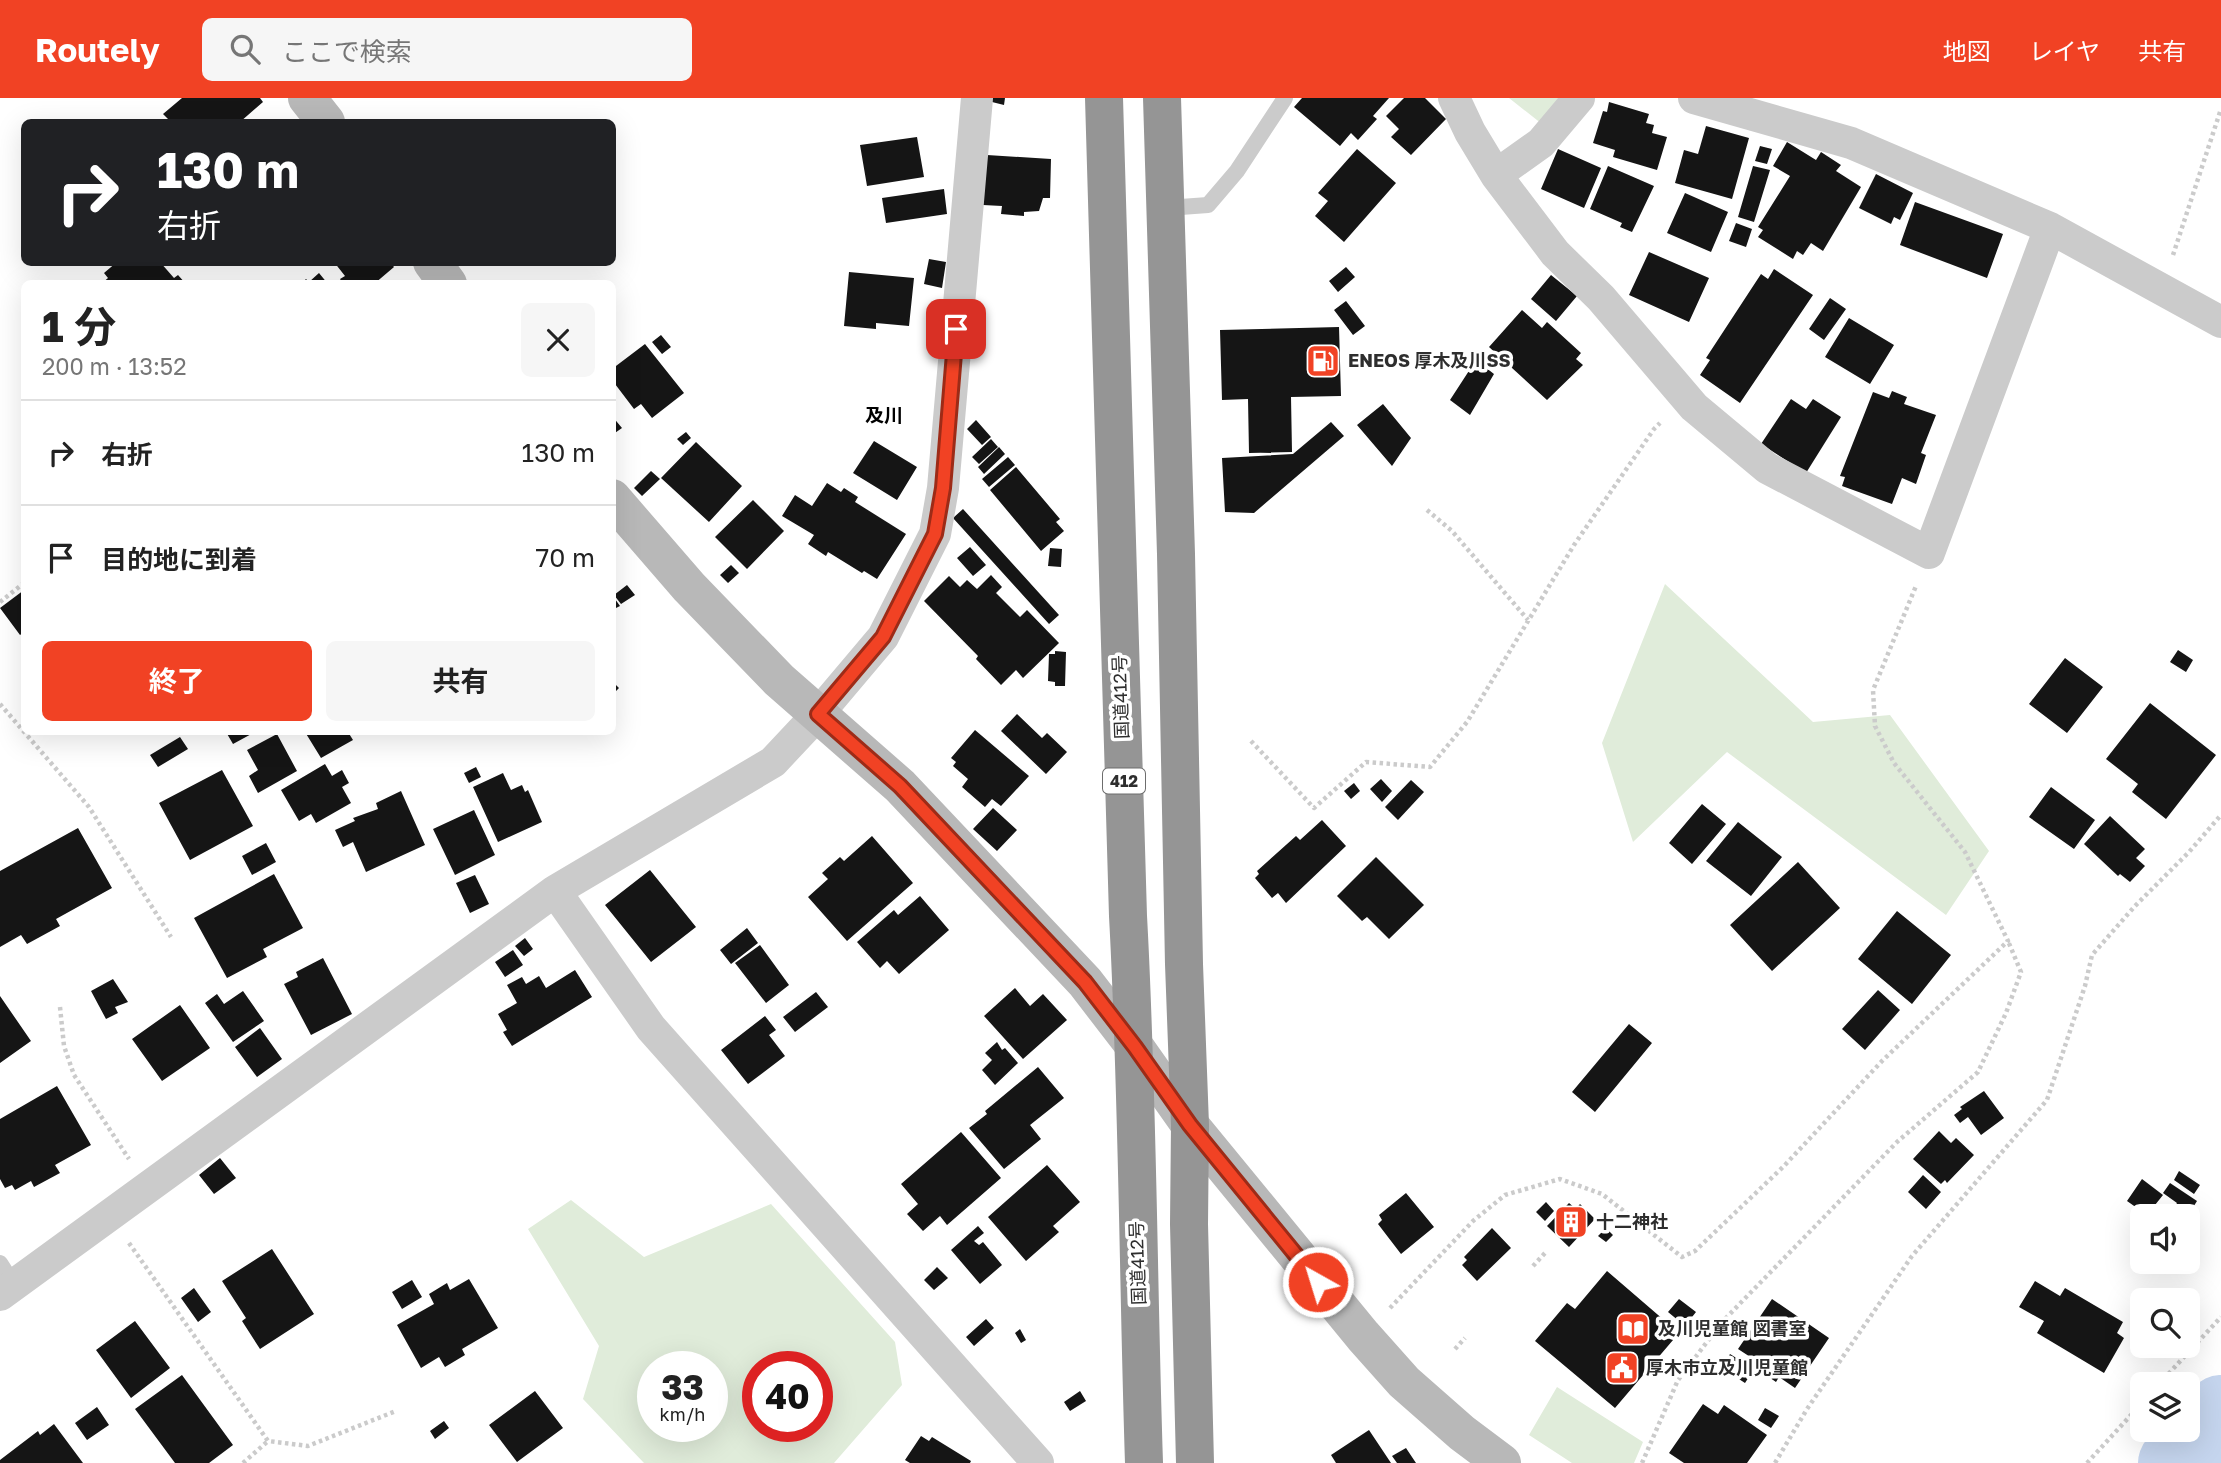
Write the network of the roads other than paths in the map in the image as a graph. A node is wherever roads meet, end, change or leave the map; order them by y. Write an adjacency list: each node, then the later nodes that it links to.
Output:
1 (307, 98): 9 (street)
2 (977, 98): 15 (street)
3 (1104, 98): 17 (highway, 国道412号 / 412)
4 (1162, 98): 11 (highway)
5 (1285, 98): 11 (lane)
6 (1454, 98): 10 (street)
7 (1579, 98): 10 (street)
8 (1695, 98): 12 (street)
9 (324, 119)
10 (1496, 175): 12 (street)
11 (1167, 208): 18 (highway)
12 (2050, 228): 13 (street)
13 (2221, 322)
14 (616, 503): 15 (street)
15 (818, 714): 16 (street); 17 (street)
16 (555, 891): 19 (street); 20 (street)
17 (1135, 1047): 18 (street); 21 (highway, 国道412号 / 412)
18 (1190, 1125): 22 (highway); 23 (street)
19 (5, 1281)
20 (1038, 1463)
21 (1144, 1463)
22 (1195, 1463)
23 (1502, 1463)

